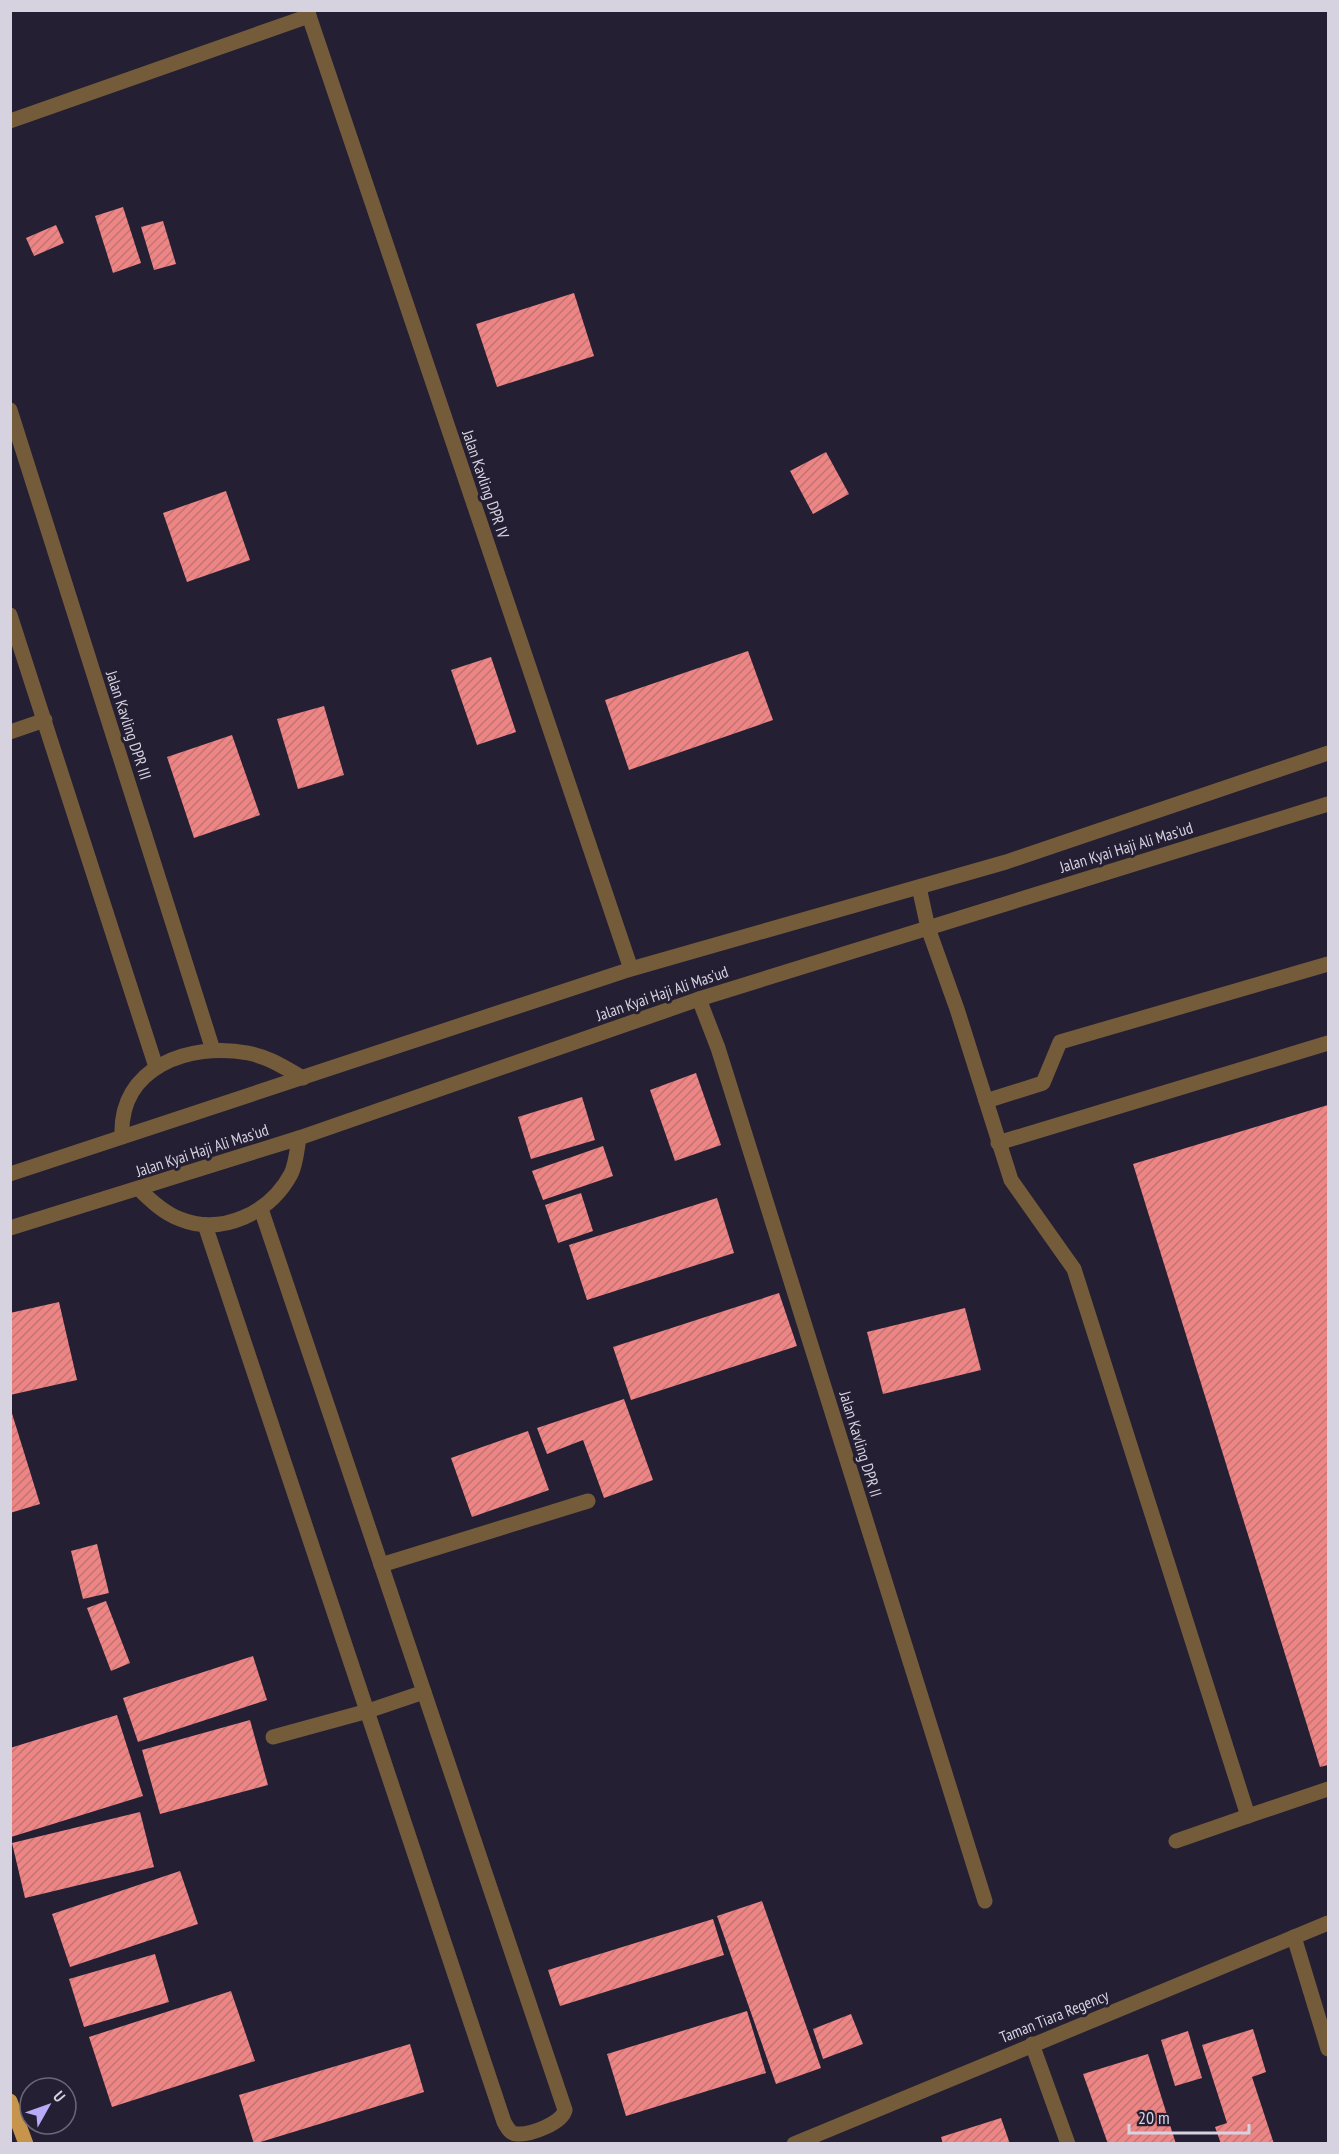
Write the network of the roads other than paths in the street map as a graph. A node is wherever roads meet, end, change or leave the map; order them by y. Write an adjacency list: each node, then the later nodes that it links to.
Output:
1 (308, 14): 2 (street); 12 (street, Jalan Kavling DPR IV)
2 (10, 121)
3 (10, 410): 15 (street, Jalan Kavling DPR III)
4 (10, 615): 5 (street)
5 (45, 720): 6 (street); 16 (street)
6 (10, 732)
7 (1329, 753): 9 (street, Jalan Kyai Haji Ali Mas'ud)
8 (1329, 804): 10 (street, Jalan Kyai Haji Ali Mas'ud)
9 (919, 887): 10 (street); 12 (street, Jalan Kyai Haji Ali Mas'ud)
10 (928, 928): 13 (street, Jalan Kyai Haji Ali Mas'ud); 18 (street)
11 (1329, 964): 18 (street)
12 (631, 969): 17 (street, Jalan Kyai Haji Ali Mas'ud)
13 (699, 999): 20 (street, Jalan Kyai Haji Ali Mas'ud); 35 (street, Jalan Kavling DPR II)
14 (1329, 1043): 21 (street)
15 (213, 1050): 16 (street); 17 (street)
16 (156, 1067): 19 (street)
17 (303, 1078): 19 (street, Jalan Kyai Haji Ali Mas'ud)
18 (986, 1101): 21 (street)
19 (122, 1136): 22 (street, Jalan Kyai Haji Ali Mas'ud)
20 (299, 1138): 23 (street, Jalan Kyai Haji Ali Mas'ud); 24 (street)
21 (998, 1143): 33 (street)
22 (10, 1174)
23 (139, 1189): 25 (street); 26 (street, Jalan Kyai Haji Ali Mas'ud)
24 (261, 1209): 25 (street); 28 (street)
25 (205, 1225): 30 (street)
26 (10, 1228)
27 (588, 1501): 28 (street)
28 (381, 1564): 29 (street)
29 (424, 1692): 30 (street); 30 (street)
30 (368, 1711): 31 (street)
31 (273, 1737)
32 (1329, 1789): 33 (street)
33 (1248, 1816): 34 (street)
34 (1176, 1841)
35 (985, 1901)
36 (1329, 1923): 37 (street, Taman Tiara Regency)
37 (1294, 1937): 38 (street, Taman Tiara Regency); 39 (street)
38 (1032, 2044): 42 (street, Taman Tiara Regency); 43 (street)
39 (1329, 2049)
40 (10, 2101): 41 (main road)
41 (26, 2144)
42 (794, 2144)
43 (1068, 2144)

